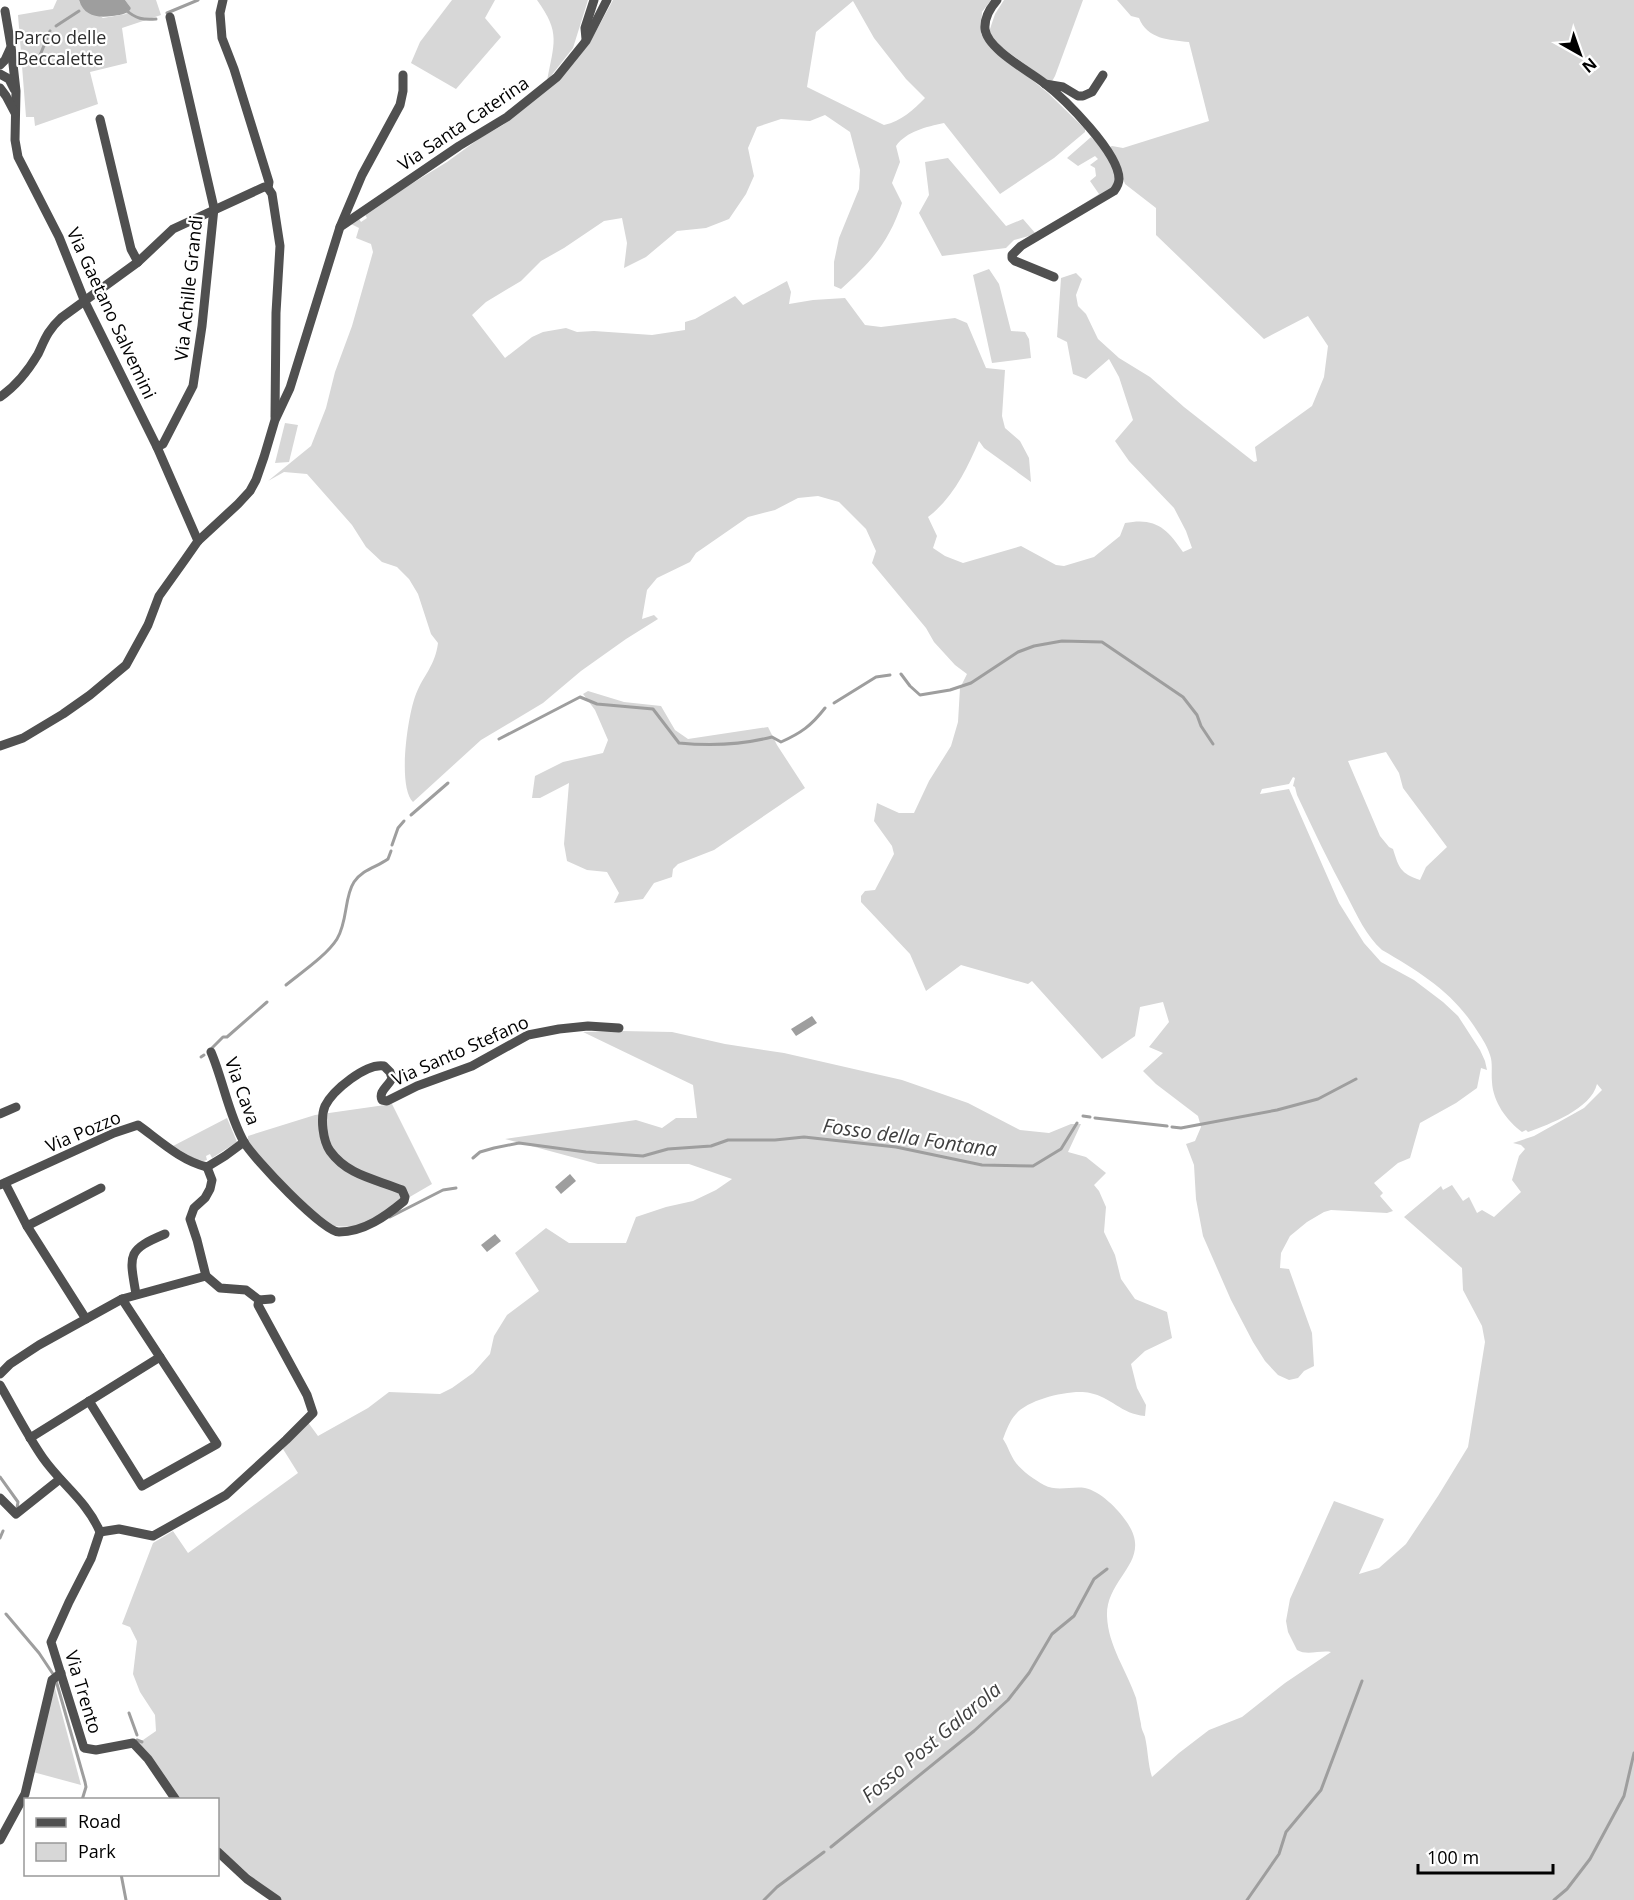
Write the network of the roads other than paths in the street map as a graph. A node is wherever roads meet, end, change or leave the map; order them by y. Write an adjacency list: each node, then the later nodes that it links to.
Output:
1 (223, 0): 17 (street)
2 (594, 0): 7 (street)
3 (607, 0): 7 (street, Via Santa Caterina)
4 (997, 0): 13 (street)
5 (5, 11): 8 (street, Via Gaetano Salvemini)
6 (170, 17): 18 (street, Via Achille Grandi)
7 (586, 41): 19 (street, Via Santa Caterina)
8 (11, 46): 9 (street); 12 (street, Via Gaetano Salvemini)
9 (0, 65)
10 (403, 75): 19 (street, Via Santa Caterina)
11 (1103, 75): 13 (street)
12 (6, 78): 15 (street, Via Gaetano Salvemini)
13 (1045, 84): 21 (street)
14 (0, 88): 15 (street, Via Gaetano Salvemini)
15 (15, 113): 22 (street, Via Gaetano Salvemini)
16 (100, 119): 20 (street)
17 (268, 188): 18 (street); 24 (street)
18 (214, 208): 20 (street); 25 (street, Via Achille Grandi)
19 (340, 226): 24 (street, Via Santa Caterina)
20 (138, 262): 22 (street)
21 (1054, 278)
22 (85, 302): 23 (street); 25 (street, Via Gaetano Salvemini)
23 (0, 397)
24 (274, 420): 27 (street, Via Santa Caterina)
25 (157, 447): 26 (street, Via Gaetano Salvemini)
26 (191, 525): 27 (street); 28 (street, Via Gaetano Salvemini)
27 (213, 528): 28 (street, Via Santa Caterina)
28 (198, 541): 29 (street, Via Santa Caterina)
29 (0, 746)
30 (619, 1028): 34 (street, Via Santo Stefano)
31 (211, 1052): 34 (street, Via Cava)
32 (16, 1107): 33 (street)
33 (0, 1114)
34 (244, 1142): 35 (street)
35 (207, 1167): 36 (street, Via Pozzo); 40 (street)
36 (3, 1184): 38 (street)
37 (102, 1188): 38 (street)
38 (27, 1226): 45 (street)
39 (165, 1234): 41 (street)
40 (206, 1276): 41 (street); 44 (street)
41 (136, 1294): 42 (street)
42 (122, 1299): 45 (street); 46 (street)
43 (271, 1299): 44 (street)
44 (259, 1300): 53 (street)
45 (86, 1319): 47 (street)
46 (160, 1358): 49 (street); 49 (street)
47 (1, 1372)
48 (0, 1385): 50 (street)
49 (89, 1401): 50 (street)
50 (30, 1437): 51 (street)
51 (60, 1479): 54 (street); 55 (street)
52 (239, 1490): 53 (street)
53 (226, 1495): 55 (street)
54 (0, 1498)
55 (100, 1532): 56 (street, Via Trento)
56 (57, 1676): 57 (street, Via Trento); 58 (street)
57 (175, 1798)
58 (0, 1840)
59 (219, 1853): 60 (street)
60 (277, 1900)

